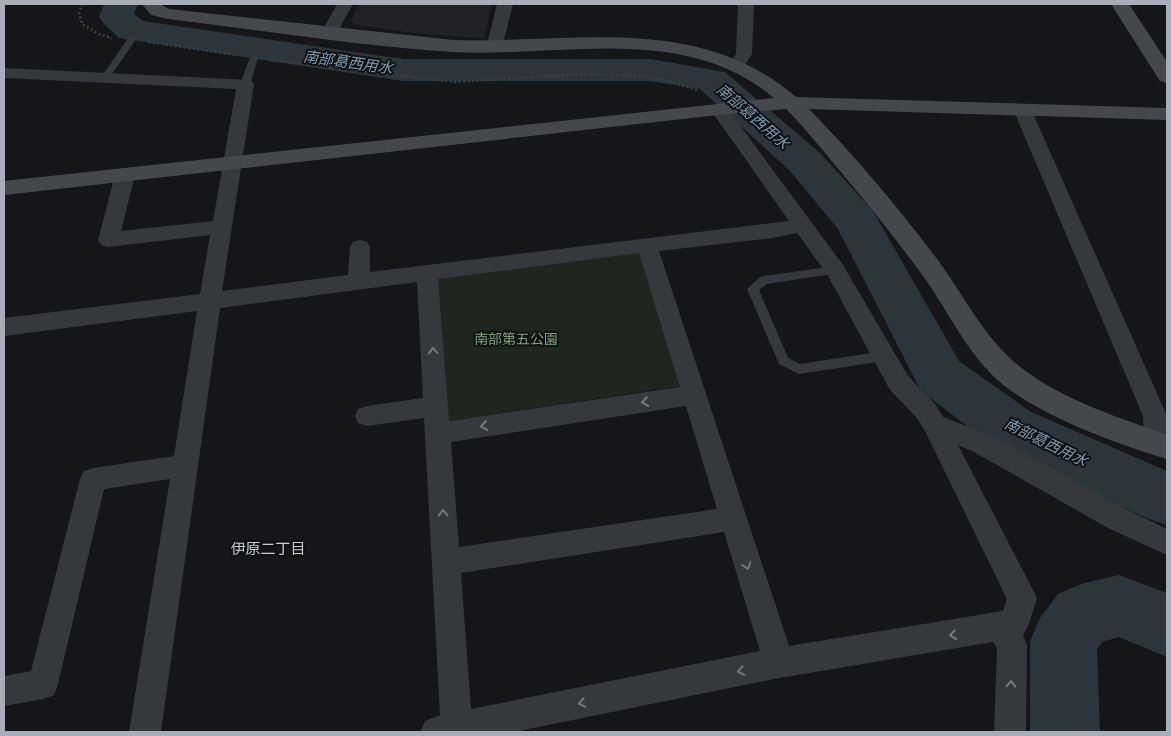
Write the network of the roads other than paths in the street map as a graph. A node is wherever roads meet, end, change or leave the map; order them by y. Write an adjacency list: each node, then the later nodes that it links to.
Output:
1 (151, 4): 6 (street)
2 (345, 4): 6 (street)
3 (505, 4): 8 (street)
4 (746, 4): 10 (street)
5 (1120, 4): 12 (street)
6 (330, 33): 8 (street)
7 (132, 39): 13 (lane)
8 (494, 48): 10 (street)
9 (254, 58): 14 (lane)
10 (736, 66): 15 (street)
11 (4, 73): 13 (street)
12 (1167, 77)
13 (105, 78): 14 (street)
14 (246, 84): 19 (street)
15 (790, 103): 16 (street); 17 (street); 37 (street)
16 (719, 109): 19 (street); 22 (street)
17 (1022, 109): 18 (street); 37 (street)
18 (1167, 114)
19 (233, 163): 20 (street); 23 (street)
20 (125, 175): 21 (street); 23 (street)
21 (4, 188)
22 (802, 225): 24 (street); 26 (street)
23 (222, 227): 29 (street)
24 (647, 245): 27 (street); 32 (street)
25 (360, 247): 28 (street)
26 (835, 270): 31 (street); 31 (lane)
27 (427, 273): 28 (street); 33 (street, one-way to 27)
28 (360, 281): 29 (street)
29 (210, 300): 30 (street); 38 (street)
30 (4, 327)
31 (884, 356): 35 (street)
32 (693, 395): 36 (street, one-way to 36); 39 (street)
33 (436, 406): 34 (street); 36 (street)
34 (367, 416)
35 (934, 424): 40 (street); 42 (street)
36 (438, 433): 41 (street, one-way to 36)
37 (1162, 445)
38 (185, 466): 44 (street); 46 (street)
39 (732, 519): 41 (street); 43 (street, one-way to 43)
40 (1167, 542)
41 (446, 562): 45 (street)
42 (1001, 627): 43 (street, one-way to 43); 47 (street, one-way to 42)
43 (779, 663): 45 (street, one-way to 45)
44 (4, 691)
45 (450, 731)
46 (145, 732)
47 (1010, 732)

